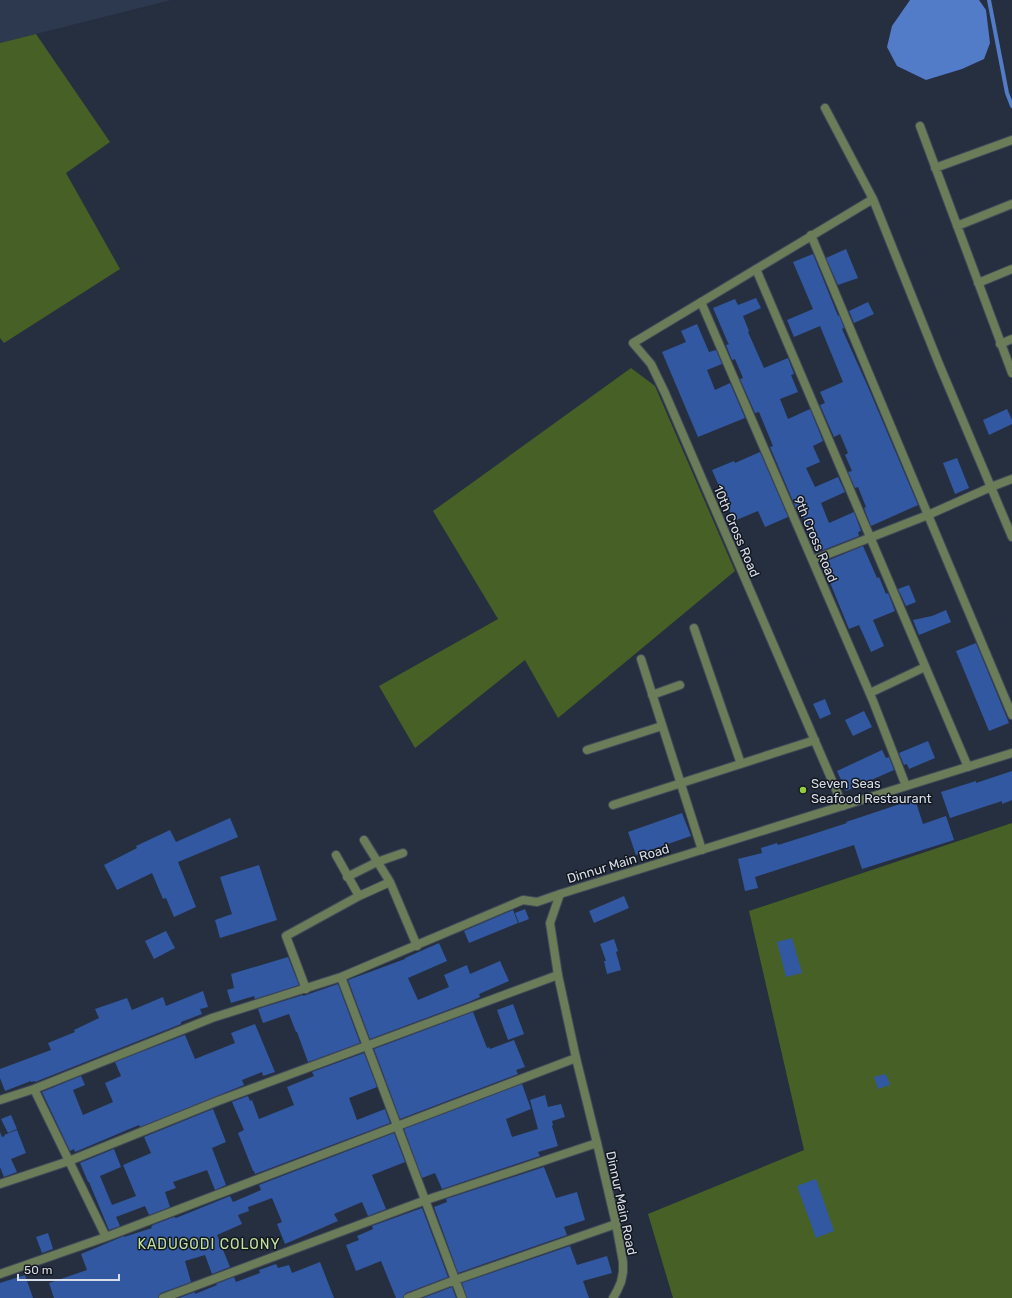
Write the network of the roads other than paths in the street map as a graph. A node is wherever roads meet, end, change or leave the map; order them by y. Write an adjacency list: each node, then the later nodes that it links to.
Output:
1 (825, 108): 5 (street)
2 (920, 126): 4 (street)
3 (1012, 140): 4 (street)
4 (935, 168): 7 (street)
5 (873, 199): 8 (street); 17 (street)
6 (1012, 204): 7 (street)
7 (957, 226): 11 (street)
8 (812, 235): 9 (street); 18 (street)
9 (756, 269): 12 (street); 19 (street)
10 (1012, 269): 11 (street)
11 (978, 283): 14 (street)
12 (701, 302): 21 (street, 9th Cross Road); 30 (street, 10th Cross Road)
13 (1012, 339): 14 (street)
14 (1000, 344): 15 (street)
15 (1012, 373)
16 (1012, 479): 17 (street)
17 (991, 487): 18 (street); 20 (street)
18 (928, 515): 19 (street); 28 (street)
19 (870, 537): 21 (street); 24 (street)
20 (1012, 537)
21 (813, 560): 26 (street, 9th Cross Road)
22 (694, 628): 33 (street)
23 (640, 659): 27 (street)
24 (925, 667): 26 (street); 34 (street)
25 (680, 685): 27 (street)
26 (870, 693): 36 (street, 9th Cross Road)
27 (652, 695): 29 (street)
28 (1012, 715)
29 (662, 726): 31 (street); 35 (street)
30 (814, 740): 33 (street); 38 (street, 10th Cross Road)
31 (586, 750)
32 (1012, 753): 34 (street, Dinnur Main Road)
33 (741, 764): 35 (street)
34 (968, 767): 36 (street, Dinnur Main Road)
35 (680, 783): 37 (street); 40 (street)
36 (906, 786): 38 (street, Dinnur Main Road)
37 (613, 805)
38 (843, 806): 40 (street, Dinnur Main Road)
39 (364, 840): 43 (street)
40 (702, 850): 46 (street, Dinnur Main Road)
41 (403, 853): 43 (street)
42 (336, 855): 44 (street)
43 (377, 862): 44 (street); 45 (street)
44 (347, 877): 47 (street)
45 (390, 882): 47 (street); 48 (street)
46 (560, 894): 48 (street); 49 (street, Dinnur Main Road)
47 (359, 896): 51 (street)
48 (417, 946): 50 (street)
49 (558, 975): 52 (street); 53 (street, Dinnur Main Road)
50 (341, 977): 51 (street); 52 (street)
51 (306, 989): 54 (street)
52 (367, 1046): 56 (street); 58 (street)
53 (576, 1058): 56 (street); 57 (street, Dinnur Main Road)
54 (34, 1089): 55 (street); 58 (street)
55 (0, 1100)
56 (398, 1127): 60 (street); 62 (street)
57 (597, 1143): 60 (street); 61 (street, Dinnur Main Road)
58 (69, 1161): 59 (street); 62 (street)
59 (0, 1184)
60 (426, 1200): 64 (street); 65 (street)
61 (616, 1224): 64 (street); 68 (street, Dinnur Main Road)
62 (106, 1237): 63 (street)
63 (0, 1274)
64 (455, 1280): 66 (street); 67 (street)
65 (163, 1298)
66 (408, 1298)
67 (462, 1298)
68 (613, 1298)

